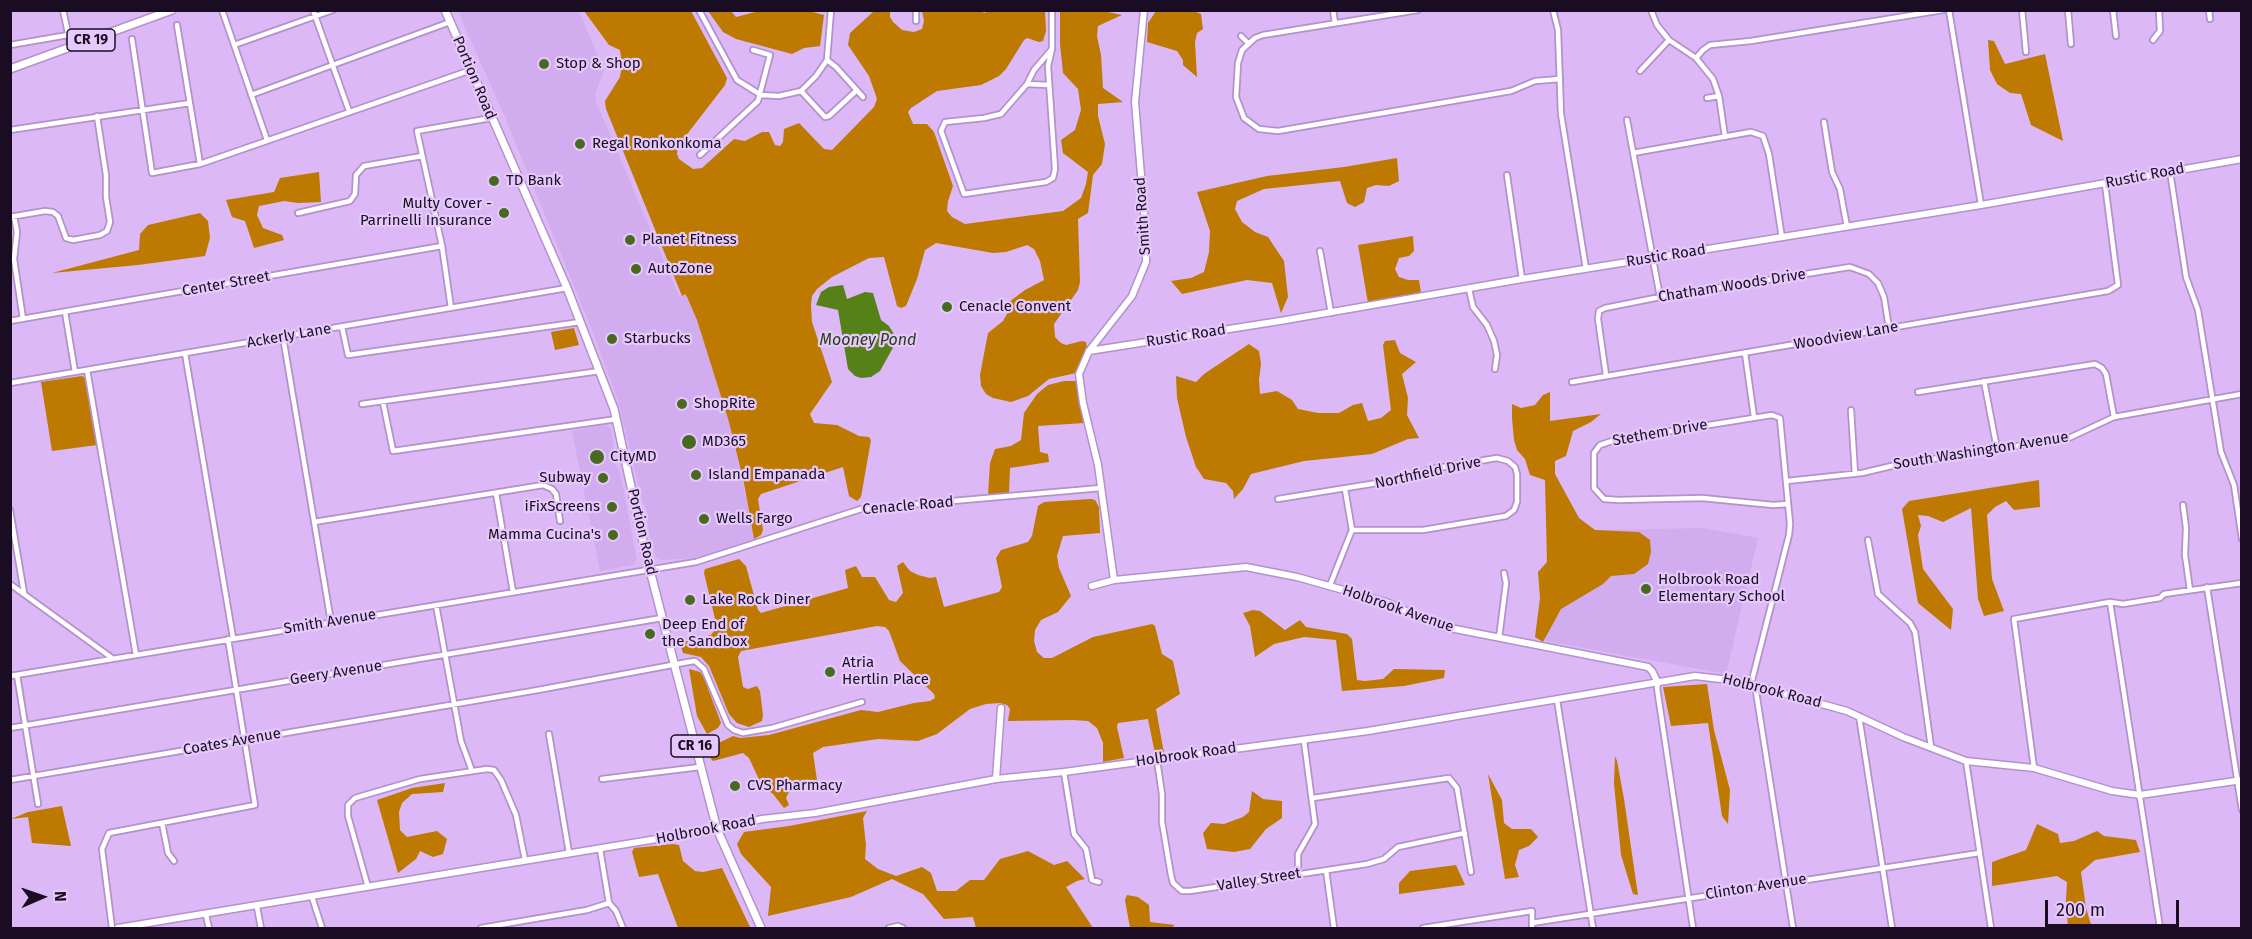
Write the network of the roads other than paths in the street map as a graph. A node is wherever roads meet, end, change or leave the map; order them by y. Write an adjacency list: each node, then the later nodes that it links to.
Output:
1 (63, 10): 29 (street)
2 (172, 10): 39 (main road, CR 19)
3 (222, 10): 38 (street)
4 (313, 10): 23 (street)
5 (333, 10): 23 (street)
6 (445, 10): 26 (main road, Portion Road / CR 16)
7 (699, 10): 54 (street)
8 (831, 10): 44 (street)
9 (916, 10): 25 (street)
10 (1052, 10): 40 (street)
11 (1144, 10): 101 (street, Smith Road)
12 (1333, 10): 27 (street)
13 (1418, 10): 27 (street)
14 (1553, 10): 49 (street)
15 (1650, 10): 33 (street)
16 (1943, 10): 43 (street)
17 (1949, 10): 77 (street)
18 (2022, 10): 42 (street)
19 (2068, 10): 36 (street)
20 (2113, 10): 31 (street)
21 (2159, 10): 34 (street)
22 (2209, 10): 24 (street)
23 (316, 18): 38 (street); 45 (street)
24 (2210, 19)
25 (915, 21)
26 (450, 22): 45 (street); 47 (main road, Portion Road / CR 16)
27 (1335, 23): 35 (street)
28 (177, 25): 59 (street)
29 (68, 36): 37 (street); 39 (street)
30 (1241, 36): 35 (street)
31 (2116, 36)
32 (132, 39): 60 (street)
33 (1669, 40): 43 (street); 48 (street)
34 (2153, 40)
35 (1248, 43): 49 (street)
36 (2071, 44)
37 (10, 45)
38 (234, 45): 55 (street)
39 (71, 47): 46 (main road, CR 19)
40 (1052, 49): 50 (street); 51 (street)
41 (753, 50): 54 (street)
42 (2026, 52)
43 (1696, 58): 56 (street)
44 (827, 60): 52 (street); 53 (street)
45 (333, 65): 55 (street); 61 (street)
46 (10, 69)
47 (471, 70): 61 (street); 63 (main road, Portion Road / CR 16)
48 (1640, 71)
49 (1560, 79): 85 (street)
50 (1027, 84): 51 (street); 51 (street)
51 (1049, 85)
52 (857, 90): 53 (street); 57 (street)
53 (801, 91): 54 (street)
54 (761, 94): 71 (street)
55 (250, 95): 68 (street)
56 (1719, 96): 58 (street); 67 (street)
57 (863, 97)
58 (1707, 98)
59 (190, 103): 60 (street); 73 (street)
60 (142, 109): 62 (street); 73 (street)
61 (349, 111): 68 (street)
62 (98, 116): 66 (street); 79 (street)
63 (491, 118): 70 (street); 88 (main road, Portion Road / CR 16)
64 (1627, 120): 69 (street)
65 (1824, 122): 80 (street)
66 (10, 130)
67 (1725, 137): 69 (street); 81 (street)
68 (267, 140): 73 (street)
69 (1634, 153): 84 (street)
70 (422, 156): 78 (street); 82 (street)
71 (700, 156)
72 (2241, 159): 74 (street, Rustic Road)
73 (200, 164)
74 (2170, 171): 76 (street, Rustic Road); 114 (street)
75 (1507, 175): 86 (street)
76 (2105, 184): 77 (street, Rustic Road); 87 (street)
77 (1981, 205): 80 (street, Rustic Road)
78 (298, 213)
79 (12, 217): 95 (street)
80 (1847, 227): 81 (street, Rustic Road)
81 (1782, 238): 84 (street, Rustic Road)
82 (442, 246): 92 (street); 93 (street, Center Street)
83 (1320, 251): 94 (street)
84 (1652, 258): 85 (street, Rustic Road); 91 (street)
85 (1586, 269): 86 (street, Rustic Road)
86 (1522, 279): 89 (street, Rustic Road)
87 (2118, 285): 90 (street); 99 (street, Woodview Lane)
88 (567, 288): 92 (street, Ackerly Lane); 97 (main road, Portion Road / CR 16)
89 (1469, 289): 94 (street, Rustic Road); 104 (street)
90 (2123, 290)
91 (1660, 297): 99 (street, Chatham Woods Drive); 108 (street, Chatham Woods Drive)
92 (452, 308): 98 (street, Ackerly Lane)
93 (65, 312): 95 (street, Center Street); 107 (street)
94 (1331, 312): 101 (street, Rustic Road)
95 (23, 319): 96 (street, Center Street)
96 (10, 321)
97 (580, 322): 98 (street); 106 (main road, Portion Road / CR 16)
98 (342, 327): 100 (street, Ackerly Lane)
99 (1889, 328): 103 (street, Woodview Lane)
100 (283, 338): 102 (street, Ackerly Lane); 132 (street)
101 (1089, 351): 124 (street, Smith Road)
102 (185, 353): 105 (street, Ackerly Lane); 152 (street)
103 (1745, 353): 108 (street, Woodview Lane); 118 (street)
104 (1495, 369)
105 (87, 370): 107 (street, Ackerly Lane); 153 (street)
106 (600, 371): 115 (street); 120 (main road, Portion Road / CR 16)
107 (75, 372): 111 (street, Ackerly Lane)
108 (1606, 375): 110 (street, Woodview Lane)
109 (1984, 381): 112 (street); 119 (street); 121 (street)
110 (1572, 382)
111 (10, 383)
112 (1918, 392)
113 (2241, 394): 114 (street, South Washington Avenue)
114 (2212, 399): 119 (street, South Washington Avenue); 134 (street)
115 (383, 402): 116 (street); 120 (street)
116 (362, 404)
117 (1851, 410): 122 (street)
118 (1754, 417): 123 (street, Stethem Drive); 128 (street, Stethem Drive)
119 (2114, 417): 121 (street, South Washington Avenue)
120 (617, 418): 136 (main road, Portion Road / CR 16)
121 (1997, 449): 122 (street, South Washington Avenue)
122 (1856, 474): 123 (street, South Washington Avenue)
123 (1787, 481): 128 (street, Stethem Drive)
124 (1101, 489): 136 (street, Cenacle Road); 138 (street, Smith Road)
125 (1345, 489): 127 (street, Northfield Drive); 133 (street); 133 (street, Northfield Drive)
126 (496, 493): 131 (street); 132 (street); 145 (street)
127 (1278, 499)
128 (1787, 505): 160 (street, Stethem Drive)
129 (2183, 505): 144 (street)
130 (10, 510): 146 (street)
131 (560, 521)
132 (314, 522): 150 (street)
133 (1352, 530): 141 (street)
134 (2241, 539)
135 (1868, 540): 172 (street)
136 (651, 570): 145 (street, Smith Avenue); 149 (main road, Portion Road / CR 16)
137 (1504, 573): 151 (street)
138 (1114, 580): 141 (street, Holbrook Avenue); 142 (street, Holbrook Avenue)
139 (2241, 583): 143 (street)
140 (10, 584): 146 (street)
141 (1330, 585): 151 (street, Holbrook Avenue)
142 (1092, 586)
143 (2207, 587): 144 (street); 183 (street)
144 (2190, 590): 147 (street)
145 (513, 592): 148 (street, Smith Avenue)
146 (24, 593): 155 (street)
147 (2110, 602): 176 (street); 184 (street)
148 (436, 605): 150 (street, Smith Avenue); 154 (street)
149 (662, 618): 154 (street, Geery Avenue); 156 (main road, Portion Road / CR 16)
150 (331, 622): 152 (street, Smith Avenue)
151 (1499, 638): 159 (street, Holbrook Avenue)
152 (230, 639): 153 (street, Smith Avenue); 161 (street)
153 (136, 655): 155 (street, Smith Avenue)
154 (445, 655): 161 (street, Geery Avenue); 164 (street)
155 (112, 658): 157 (street, Smith Avenue)
156 (675, 664): 163 (street); 164 (street, Coates Avenue); 175 (main road, Portion Road / CR 16)
157 (17, 675): 158 (street, Smith Avenue); 167 (street)
158 (10, 676)
159 (1658, 683): 160 (street, Holbrook Road); 162 (street, Holbrook Road); 204 (street)
160 (1753, 685): 166 (street, Holbrook Road); 201 (street)
161 (235, 689): 167 (street, Geery Avenue); 170 (street)
162 (1557, 700): 171 (street, Holbrook Road); 207 (street)
163 (862, 702)
164 (453, 704): 170 (street, Coates Avenue); 177 (street)
165 (1001, 708): 181 (street)
166 (1859, 716): 172 (street, Holbrook Road); 196 (street)
167 (25, 726): 168 (street, Geery Avenue); 179 (street)
168 (10, 728)
169 (549, 734): 192 (street)
170 (244, 740): 179 (street, Coates Avenue); 188 (street)
171 (1304, 741): 173 (street, Holbrook Road); 185 (street)
172 (1931, 747): 174 (street, Holbrook Road)
173 (1157, 760): 178 (street, Holbrook Road); 199 (street, Valley Street)
174 (1966, 761): 176 (street, Holbrook Road); 193 (street)
175 (700, 767): 180 (street); 189 (main road, Portion Road / CR 16)
176 (2034, 768): 184 (street, Holbrook Road)
177 (472, 771): 194 (street); 202 (street)
178 (1064, 772): 181 (street, Holbrook Road); 200 (street)
179 (34, 777): 182 (street, Coates Avenue); 186 (street)
180 (602, 779)
181 (996, 779): 189 (street, Holbrook Road)
182 (10, 780)
183 (2239, 781): 184 (street, Holbrook Road); 187 (street)
184 (2140, 795): 230 (street)
185 (1313, 798): 190 (street); 199 (street)
186 (38, 804)
187 (2241, 810)
188 (162, 823): 195 (street); 212 (street)
189 (717, 829): 191 (street, Holbrook Road); 220 (main road, Portion Road / CR 16)
190 (1465, 833): 197 (street, Valley Street); 198 (street)
191 (600, 849): 192 (street, Holbrook Road); 205 (street)
192 (569, 853): 194 (street, Holbrook Road)
193 (1979, 853): 196 (street, Clinton Avenue); 229 (street)
194 (525, 860): 202 (street, Holbrook Road)
195 (174, 861)
196 (1882, 867): 201 (street, Clinton Avenue); 228 (street)
197 (1326, 870): 199 (street, Valley Street); 223 (street)
198 (1471, 872)
199 (1298, 874)
200 (1099, 882)
201 (1786, 883): 204 (street, Clinton Avenue); 227 (street)
202 (368, 887): 203 (street, Holbrook Road)
203 (312, 897): 206 (street, Holbrook Road); 216 (street)
204 (1688, 897): 207 (street, Clinton Avenue); 226 (street)
205 (609, 903): 209 (street); 219 (street)
206 (257, 907): 208 (street, Holbrook Road); 215 (street)
207 (1591, 913): 211 (street, Clinton Avenue); 225 (street)
208 (206, 915): 210 (street, Holbrook Road); 214 (street)
209 (534, 920): 217 (street); 218 (street)
210 (150, 926): 213 (street, Holbrook Road)
211 (1532, 926): 224 (street)
212 (112, 928)
213 (118, 928)
214 (209, 928)
215 (261, 928)
216 (322, 928)
217 (482, 928)
218 (536, 928)
219 (623, 928)
220 (761, 928)
221 (889, 928): 222 (street)
222 (903, 928)
223 (1334, 928)
224 (1423, 928)
225 (1593, 928)
226 (1693, 928)
227 (1793, 928)
228 (1892, 928)
229 (1991, 928)
230 (2160, 928)

